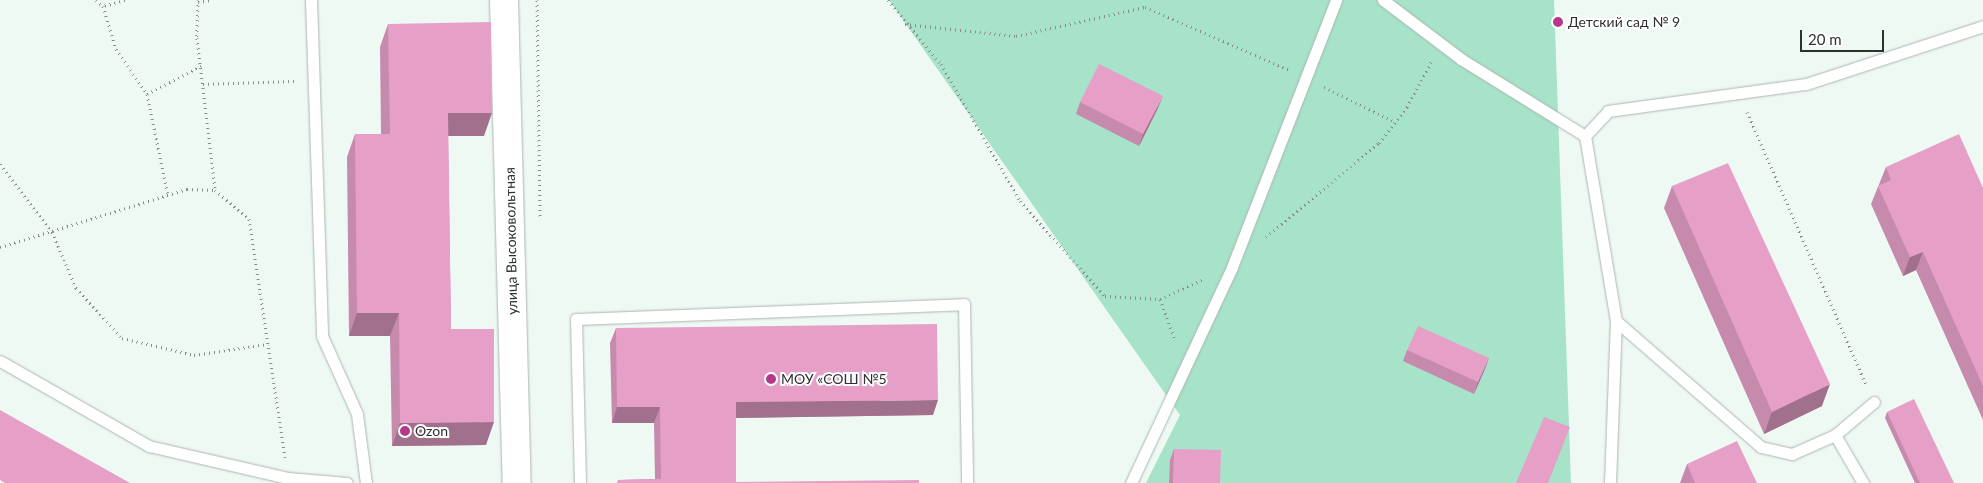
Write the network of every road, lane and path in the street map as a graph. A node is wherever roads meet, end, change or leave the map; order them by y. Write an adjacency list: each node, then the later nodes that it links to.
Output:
1 (96, 0): 10 (path)
2 (125, 0): 10 (path)
3 (211, 0): 9 (path)
4 (312, 0): 16 (lane)
5 (504, 0): 38 (street, улица Высоковольтная)
6 (888, 0): 11 (path)
7 (1336, 0): 15 (lane)
8 (1383, 0): 13 (lane)
9 (198, 1): 14 (path)
10 (103, 6): 18 (path)
11 (904, 24): 15 (path); 28 (path)
12 (1983, 26): 21 (lane)
13 (1442, 42): 20 (path); 21 (lane)
14 (200, 66): 17 (path); 18 (path)
15 (1305, 78): 20 (path); 27 (lane)
16 (312, 80): 17 (path); 37 (lane)
17 (203, 84): 23 (path)
18 (147, 94): 24 (path)
19 (1755, 106): 33 (path)
20 (1395, 122): 27 (path)
21 (1585, 136): 29 (lane)
22 (0, 164): 25 (path)
23 (215, 190): 24 (path); 30 (path)
24 (168, 195): 25 (path)
25 (52, 232): 26 (path); 30 (path)
26 (0, 246)
27 (1232, 267): 28 (path); 32 (lane)
28 (1160, 299): 32 (path)
29 (1616, 321): 34 (lane); 42 (lane)
30 (268, 344): 35 (path)
31 (0, 361): 35 (lane)
32 (1186, 370): 41 (lane)
33 (1874, 402): 34 (lane)
34 (1834, 436): 43 (lane)
35 (288, 478): 36 (lane)
36 (347, 483)
37 (366, 483)
38 (517, 483)
39 (580, 483): 40 (lane)
40 (967, 483)
41 (1131, 483)
42 (1610, 483)
43 (1863, 483)

